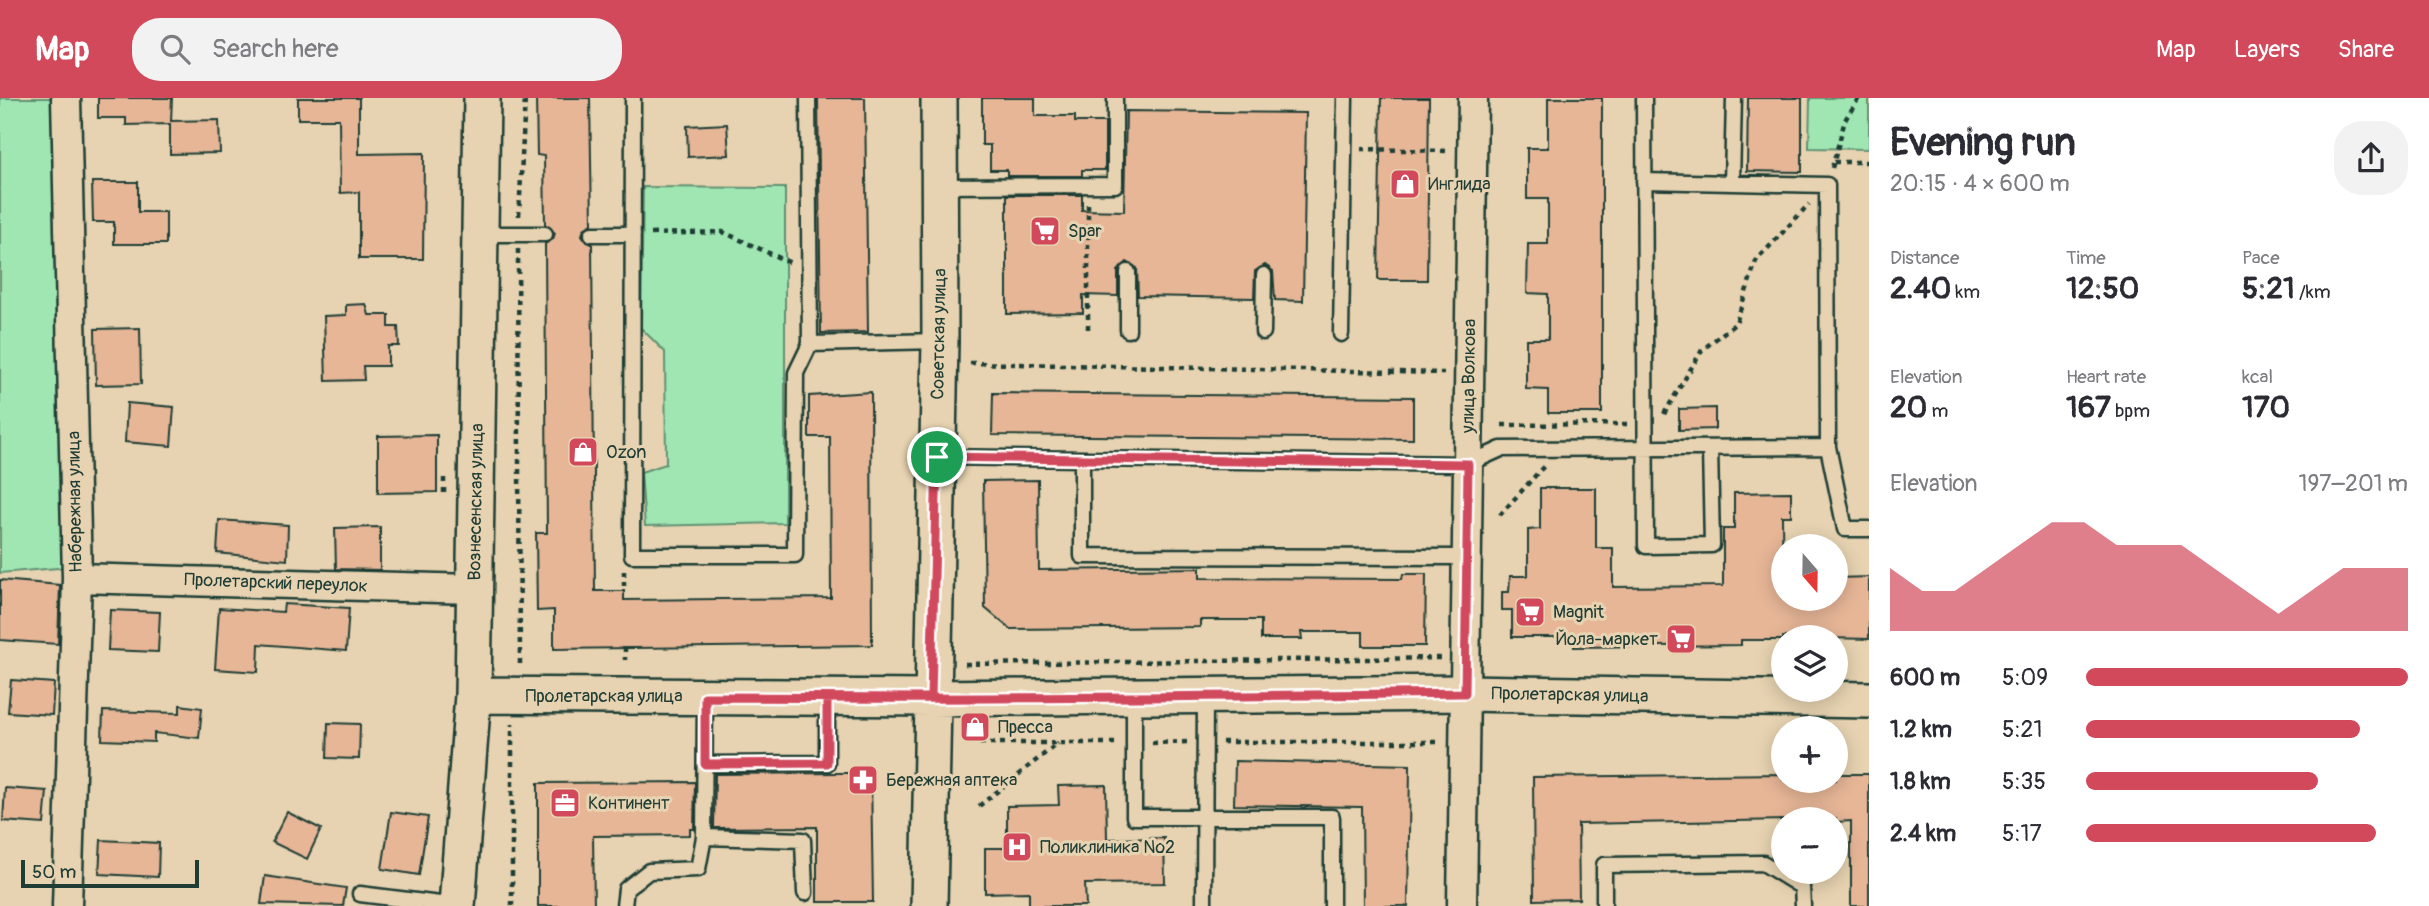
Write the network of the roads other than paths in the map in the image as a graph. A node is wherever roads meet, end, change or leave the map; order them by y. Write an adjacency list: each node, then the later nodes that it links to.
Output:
1 (66, 98): 33 (street, Набережная улица)
2 (482, 98): 14 (street, Вознесенская улица)
3 (633, 98): 17 (lane)
4 (808, 98): 24 (lane)
5 (939, 98): 13 (street, Советская улица)
6 (1115, 98): 13 (lane)
7 (1345, 98): 22 (lane)
8 (1473, 98): 30 (street, улица Волкова)
9 (1644, 98): 11 (lane)
10 (1734, 98): 12 (lane)
11 (1644, 181): 12 (lane); 26 (lane)
12 (1732, 183): 25 (lane)
13 (940, 186): 23 (street, Советская улица)
14 (480, 234): 15 (lane); 34 (street, Вознесенская улица)
15 (545, 234)
16 (592, 234): 17 (lane)
17 (633, 234): 24 (lane)
18 (1129, 271): 20 (lane)
19 (1264, 275): 21 (lane)
20 (1128, 330)
21 (1263, 332)
22 (1341, 334)
23 (940, 341): 24 (lane); 28 (street, Советская улица)
24 (810, 344)
25 (1828, 447): 27 (lane); 31 (lane)
26 (1645, 448): 27 (lane); 27 (lane); 30 (lane)
27 (1710, 448)
28 (937, 457): 29 (lane); 41 (street, Советская улица)
29 (1082, 459): 30 (lane); 32 (lane)
30 (1468, 464): 32 (street, улица Волкова)
31 (1869, 529)
32 (1467, 557): 35 (street, улица Волкова)
33 (77, 578): 34 (street, Пролетарский переулок); 48 (street, Набережная улица)
34 (474, 589): 36 (street, Вознесенская улица)
35 (1465, 693): 38 (street, Пролетарская улица); 42 (street, Пролетарская улица); 54 (street, улица Волкова)
36 (473, 695): 39 (street, Пролетарская улица); 49 (street, Вознесенская улица)
37 (1134, 696): 38 (street, Пролетарская улица); 41 (street, Пролетарская улица); 44 (lane)
38 (1205, 696): 44 (lane)
39 (705, 697): 40 (street, Пролетарская улица); 43 (lane)
40 (827, 698): 41 (street, Пролетарская улица); 43 (lane)
41 (931, 698): 51 (street, Советская улица)
42 (1869, 700)
43 (705, 764): 45 (lane)
44 (1204, 817): 52 (lane); 53 (lane)
45 (704, 837): 46 (lane); 50 (lane)
46 (805, 893)
47 (360, 894): 49 (lane)
48 (67, 906)
49 (457, 906)
50 (624, 906)
51 (929, 906)
52 (1204, 906)
53 (1332, 906)
54 (1462, 906)
55 (1604, 906): 56 (lane)
56 (1802, 906)

